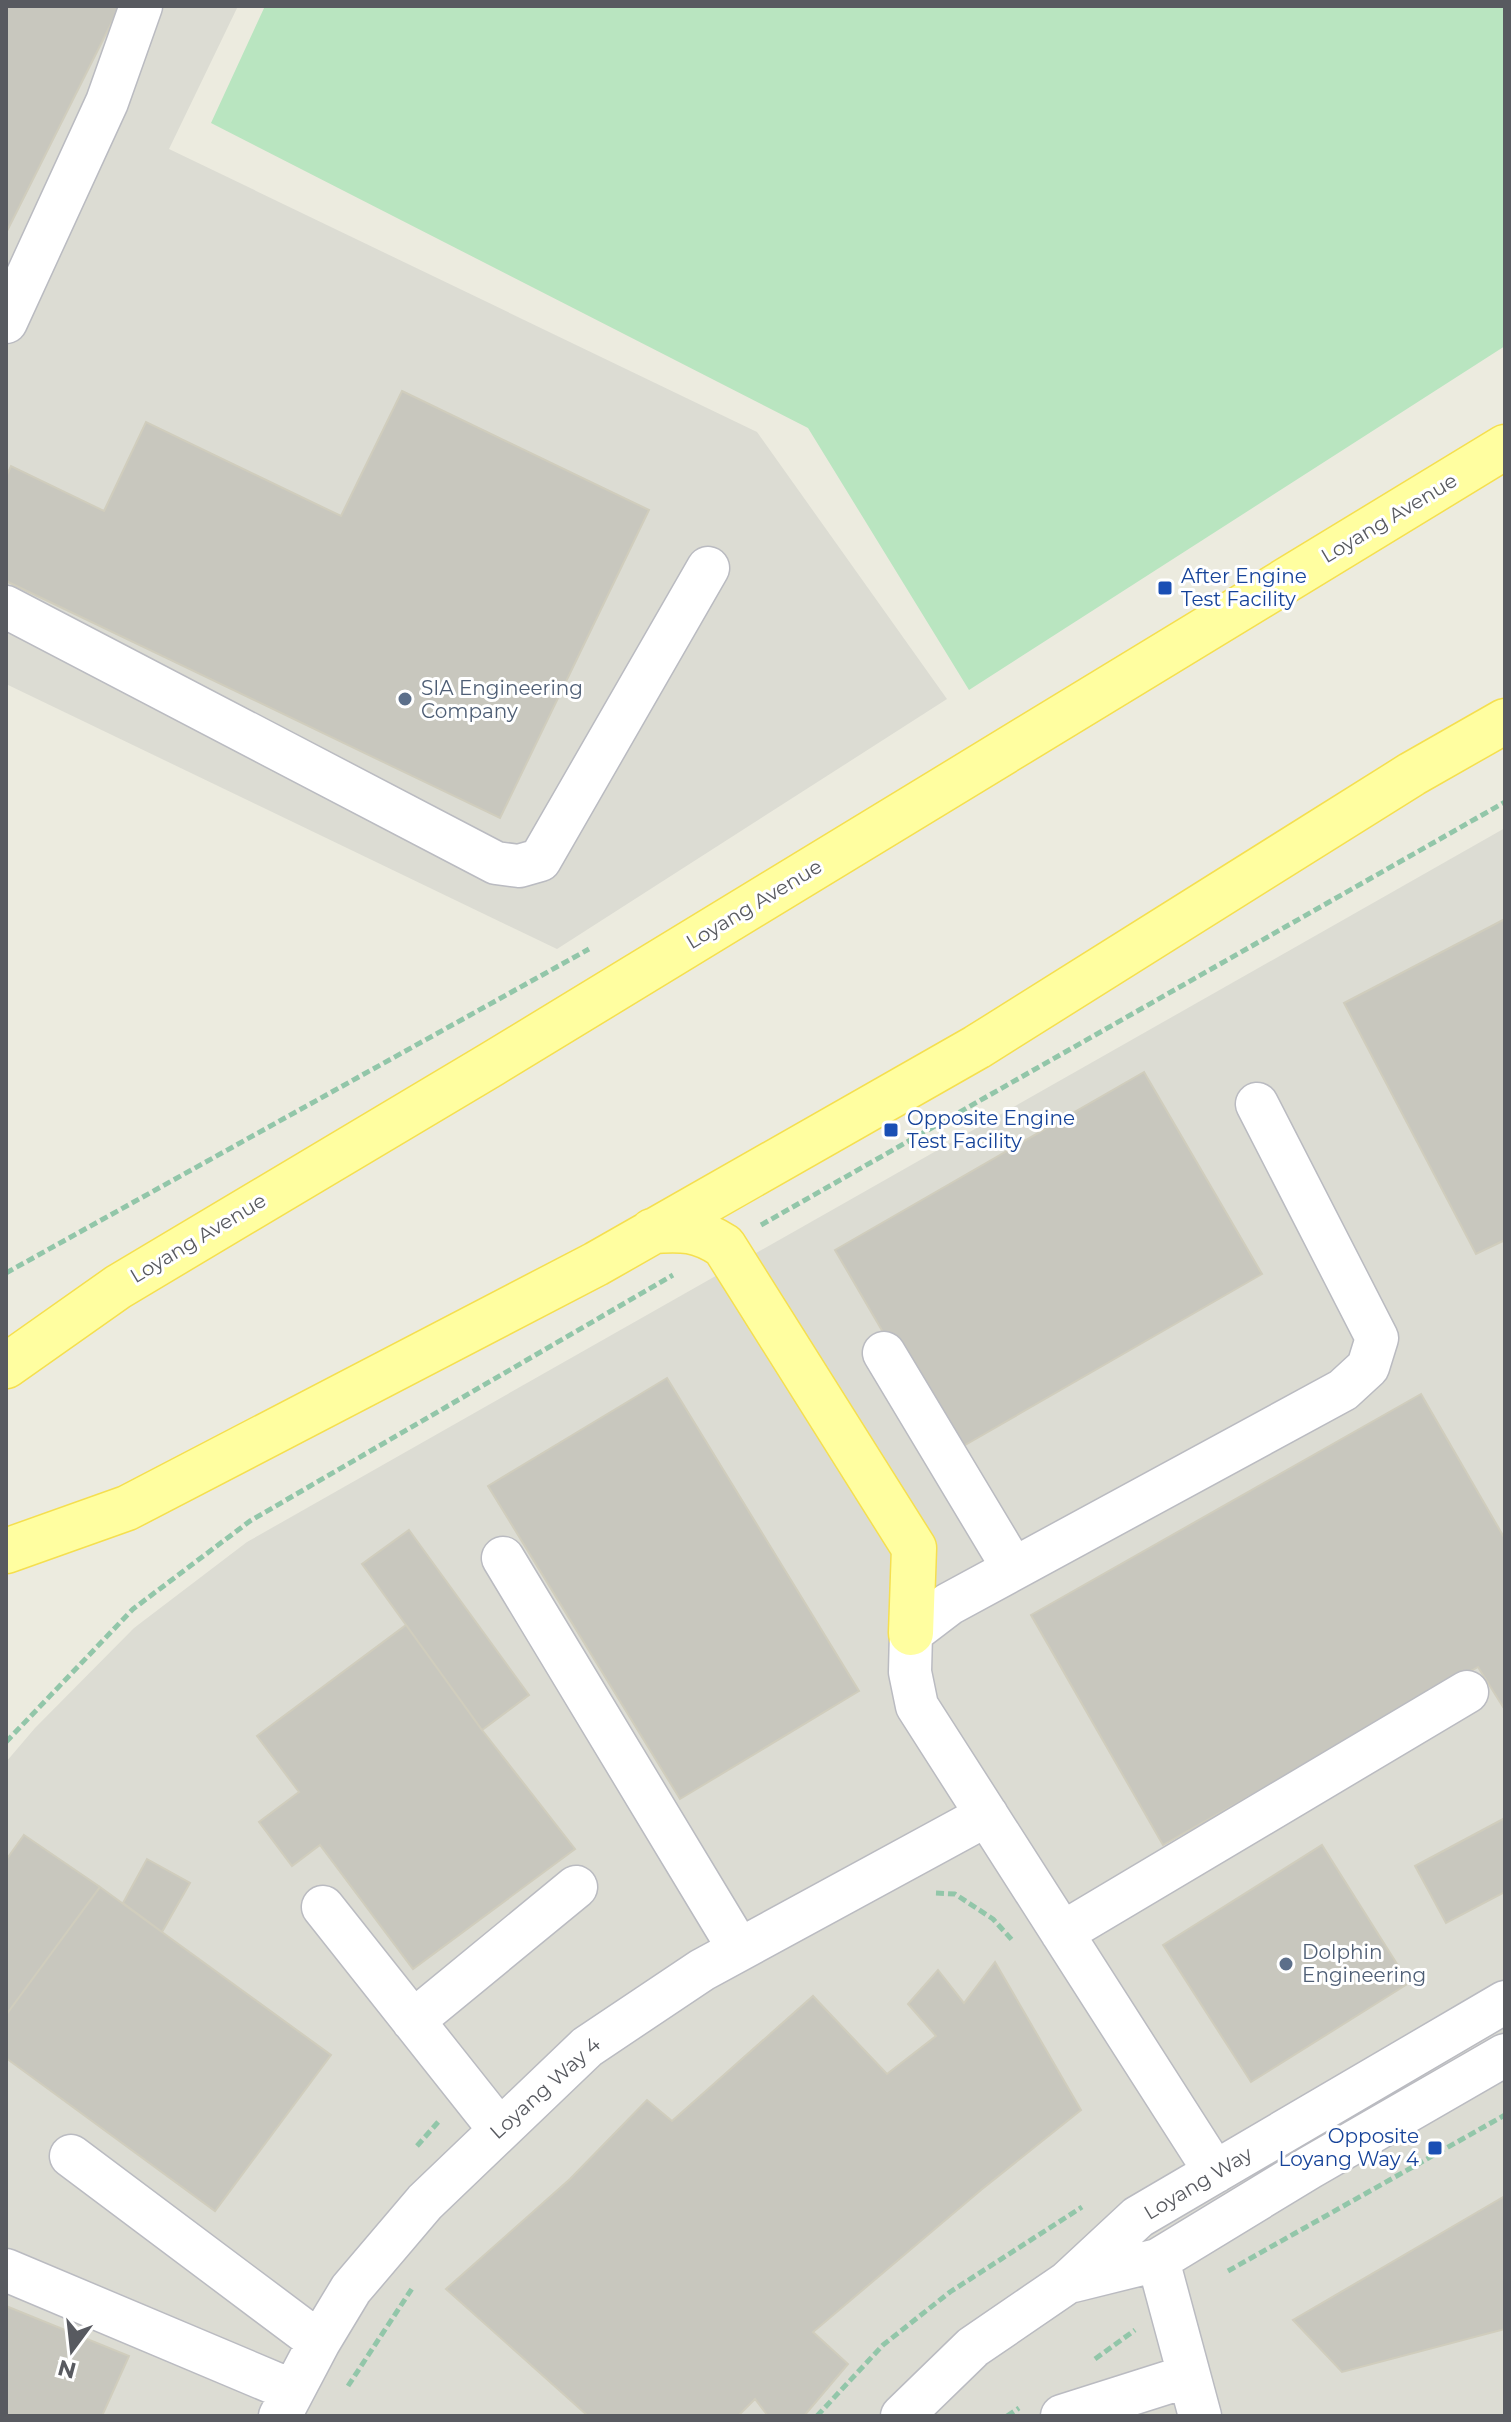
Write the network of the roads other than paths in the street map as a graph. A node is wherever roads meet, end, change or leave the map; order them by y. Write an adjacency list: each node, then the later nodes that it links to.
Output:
1 (141, 6): 2 (street)
2 (6, 322)
3 (1505, 447): 10 (main road, Loyang Avenue)
4 (708, 568): 5 (street)
5 (6, 607)
6 (1505, 721): 8 (main road)
7 (1257, 1104): 13 (street)
8 (652, 1231): 11 (main road); 14 (main road)
9 (884, 1353): 13 (street)
10 (6, 1366)
11 (6, 1551)
12 (503, 1558): 20 (street)
13 (1013, 1568): 14 (street)
14 (911, 1633): 16 (street)
15 (1467, 1692): 19 (street)
16 (987, 1815): 19 (street); 20 (street, Loyang Way 4)
17 (576, 1887): 22 (street)
18 (323, 1907): 22 (street)
19 (1062, 1933): 26 (street)
20 (739, 1949): 24 (street, Loyang Way 4)
21 (1505, 2002): 26 (street, Loyang Way)
22 (413, 2021): 24 (street)
23 (1505, 2055): 27 (street, Loyang Way)
24 (499, 2129): 31 (street, Loyang Way 4)
25 (71, 2156): 31 (street)
26 (1215, 2172): 27 (street); 28 (street); 30 (street, Loyang Way)
27 (1279, 2187): 28 (street, Loyang Way)
28 (1171, 2253): 30 (street, Loyang Way); 32 (street)
29 (6, 2270): 33 (street)
30 (1068, 2282): 34 (street, Loyang Way)
31 (319, 2342): 33 (street, Loyang Way 4)
32 (1188, 2376): 35 (street); 36 (street)
33 (287, 2404)
34 (902, 2416)
35 (1062, 2416)
36 (1200, 2416)

